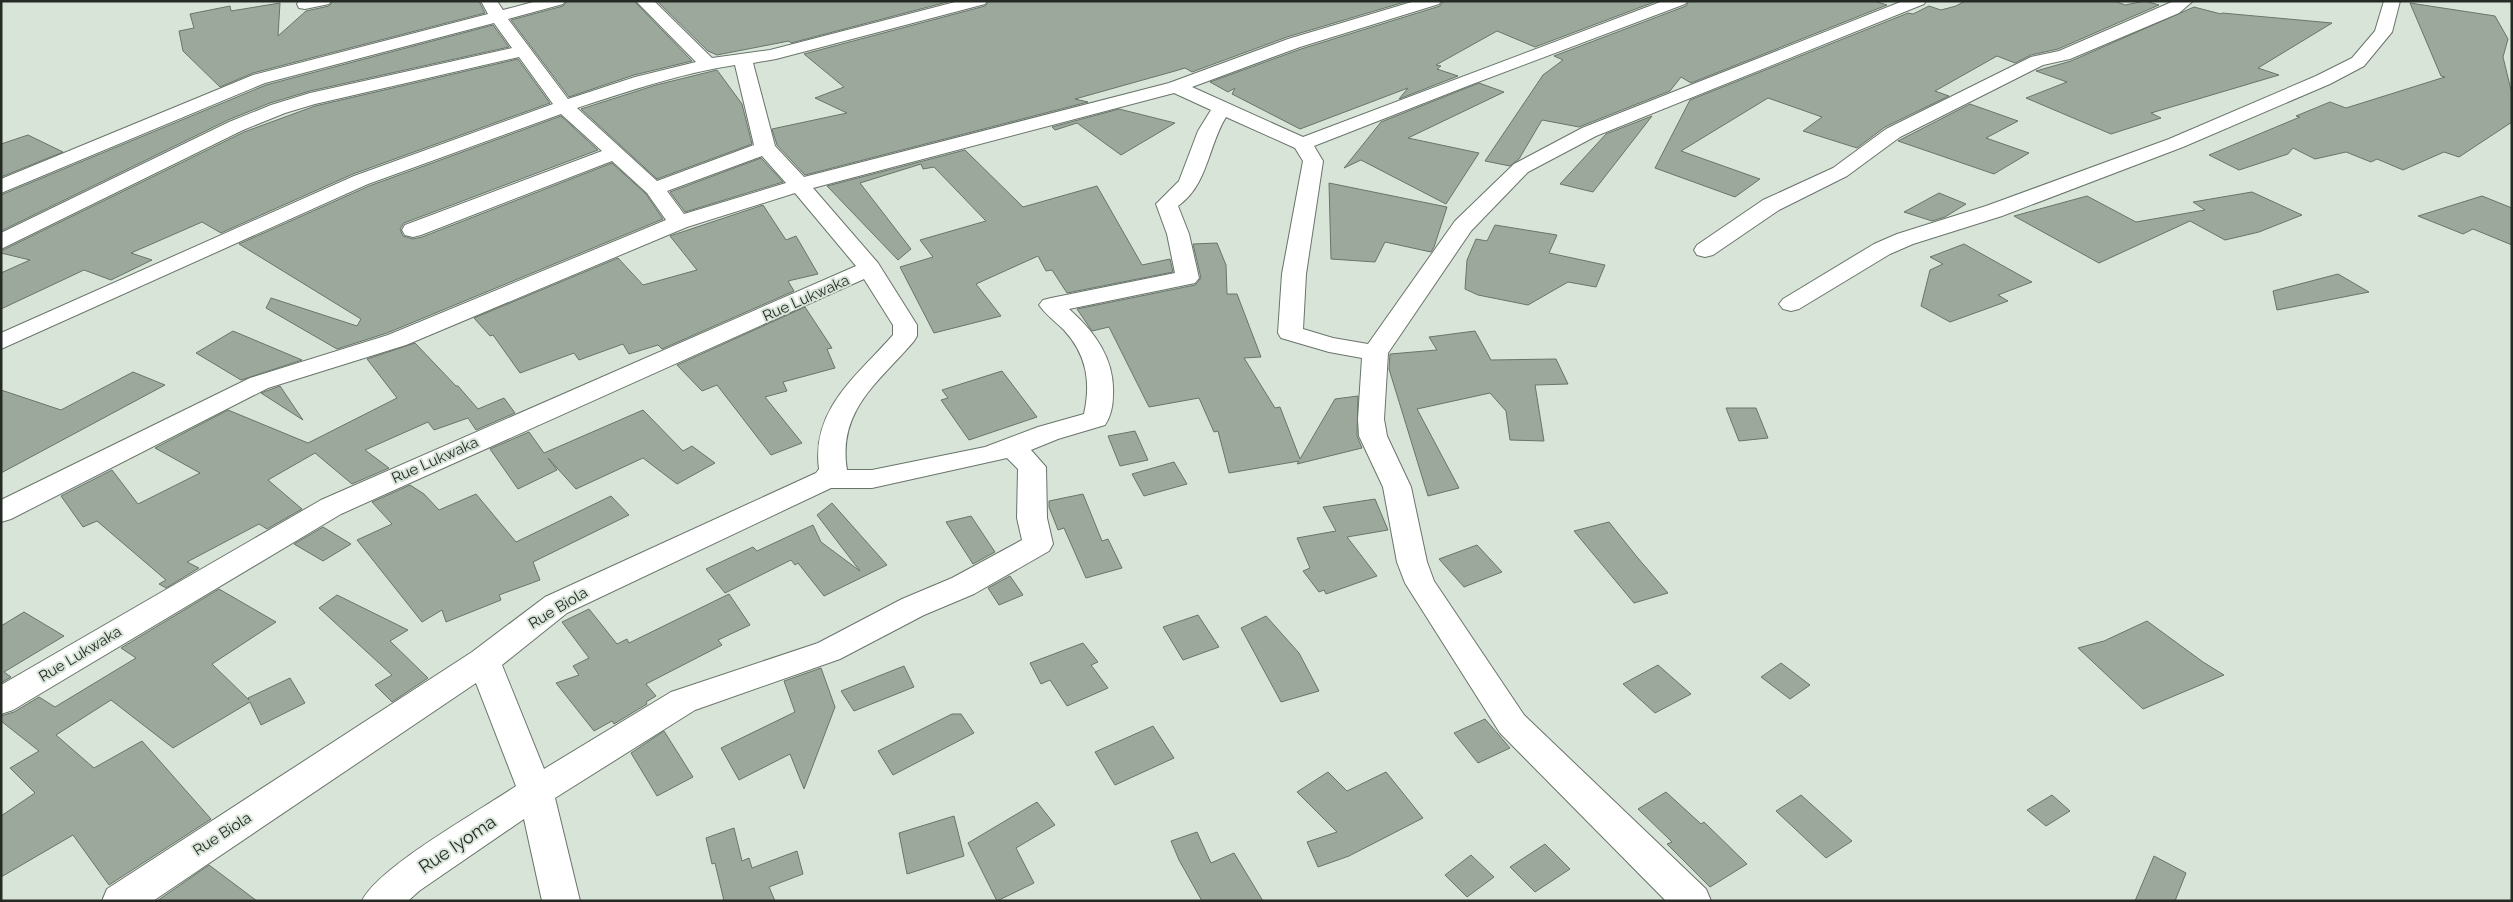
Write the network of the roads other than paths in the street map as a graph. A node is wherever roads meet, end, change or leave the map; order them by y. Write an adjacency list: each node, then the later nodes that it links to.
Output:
1 (323, 1): 10 (street)
2 (557, 1): 11 (street)
3 (644, 1): 14 (street)
4 (979, 1): 13 (street)
5 (1433, 1): 15 (street)
6 (1679, 1): 18 (street)
7 (1918, 1): 31 (street)
8 (2185, 1): 27 (street)
9 (2392, 1): 29 (street)
10 (305, 4)
11 (493, 8): 12 (street); 22 (street)
12 (523, 51): 16 (street); 26 (street)
13 (743, 60): 14 (street); 19 (street)
14 (708, 64): 16 (street)
15 (1176, 86): 17 (street); 21 (street)
16 (564, 106): 20 (street); 30 (street)
17 (1222, 108): 18 (street); 32 (street)
18 (1302, 144): 31 (street)
19 (765, 148): 21 (street); 23 (street)
20 (616, 153): 23 (street); 25 (street)
21 (800, 185): 24 (street); 28 (street)
22 (1, 187)
23 (654, 188): 24 (street)
24 (679, 222): 34 (street)
25 (413, 230)
26 (1, 242)
27 (1705, 250)
28 (875, 277): 33 (street); 36 (street, Rue Lukwaka)
29 (1791, 304)
30 (1, 342)
31 (1374, 352): 41 (street)
32 (1012, 448): 33 (street); 37 (street, Rue Iyoma)
33 (826, 479): 35 (street, Rue Biola)
34 (1, 512)
35 (484, 661): 37 (street); 38 (street, Rue Biola)
36 (1, 701)
37 (536, 792): 39 (street, Rue Iyoma); 40 (street)
38 (121, 901)
39 (381, 901)
40 (561, 901)
41 (1692, 901)

